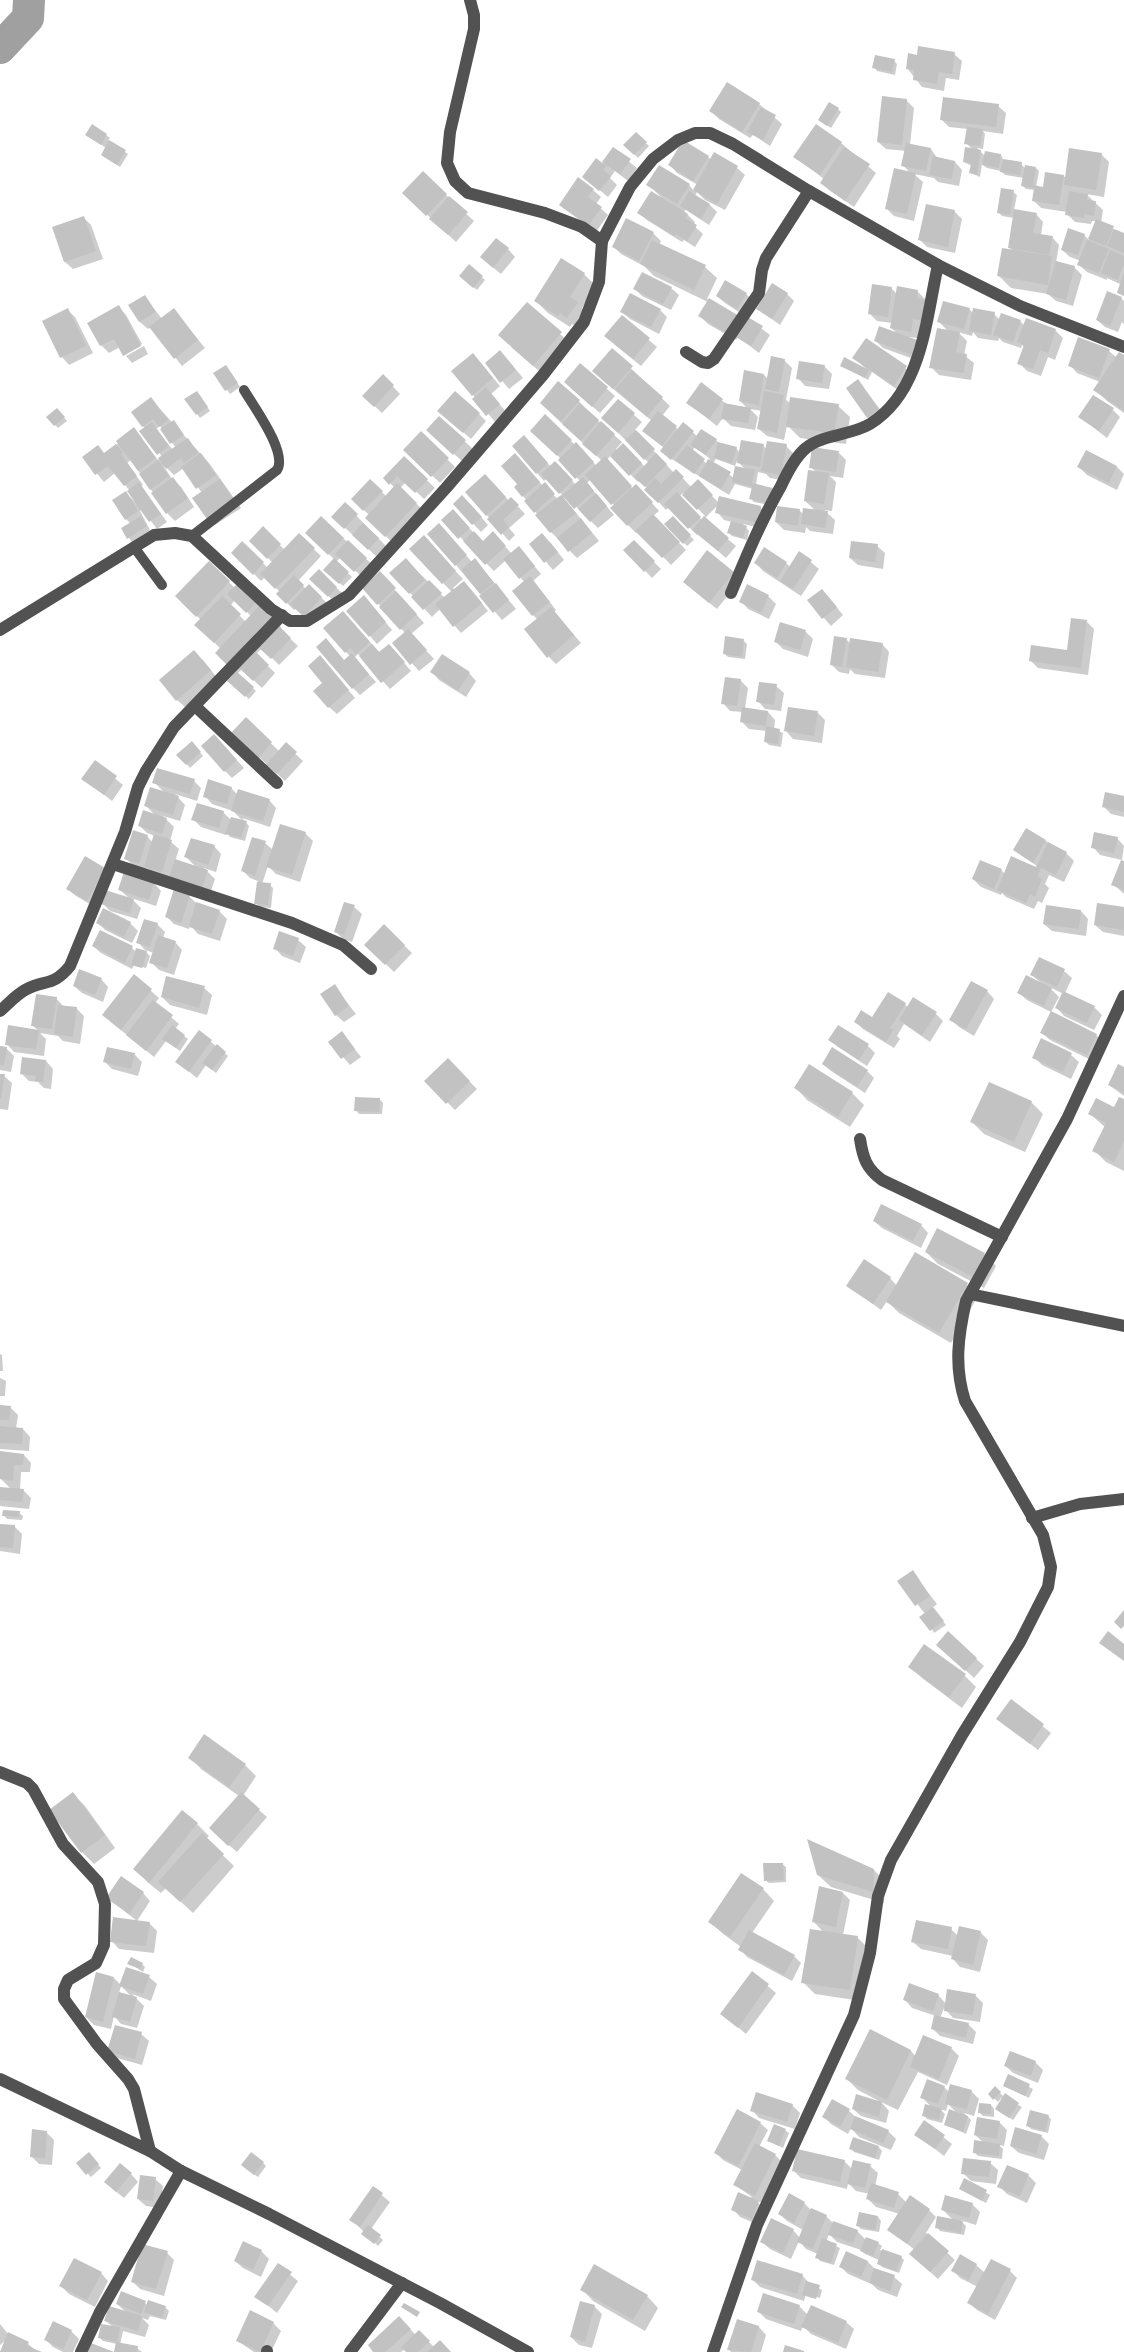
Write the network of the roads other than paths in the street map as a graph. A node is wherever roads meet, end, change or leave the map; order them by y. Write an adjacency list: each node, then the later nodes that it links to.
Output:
1 (470, 0): 3 (street)
2 (809, 191): 3 (street); 4 (street); 6 (street)
3 (602, 241): 12 (street)
4 (938, 265): 5 (street); 11 (street)
5 (1124, 347)
6 (686, 352)
7 (244, 390): 8 (lane)
8 (192, 536): 9 (street); 12 (street)
9 (138, 553): 10 (lane); 13 (street)
10 (162, 585)
11 (730, 593)
12 (282, 615): 14 (street)
13 (0, 630)
14 (195, 706): 15 (street); 16 (street)
15 (277, 783)
16 (113, 864): 17 (street); 19 (street)
17 (372, 969)
18 (1124, 996): 21 (street)
19 (0, 1011)
20 (860, 1139): 21 (street)
21 (1002, 1237): 22 (street)
22 (970, 1294): 23 (street); 25 (street)
23 (1124, 1326)
24 (1124, 1499): 25 (street)
25 (1032, 1518): 34 (street)
26 (0, 1772): 28 (street)
27 (0, 2079): 28 (street)
28 (150, 2151): 29 (street)
29 (181, 2171): 30 (street); 31 (street)
30 (402, 2283): 32 (street); 33 (street)
31 (81, 2352)
32 (350, 2352)
33 (528, 2352)
34 (713, 2352)

